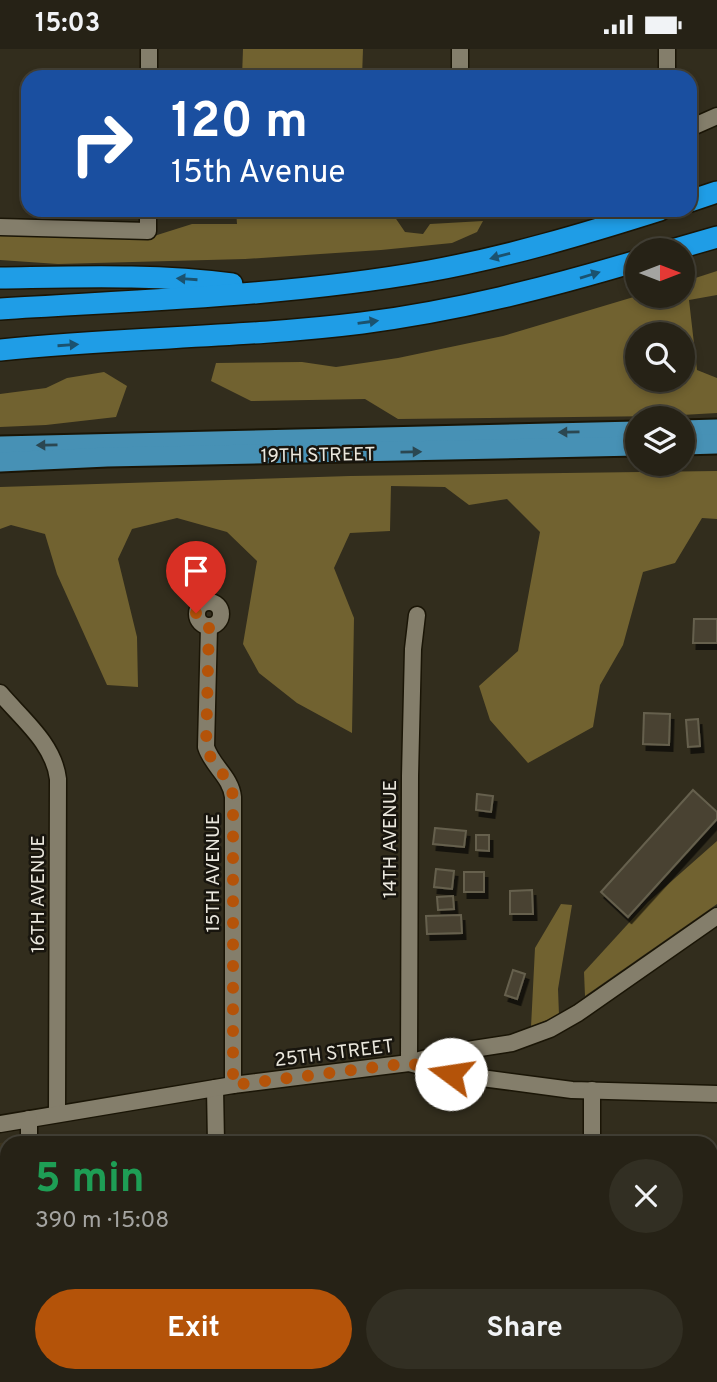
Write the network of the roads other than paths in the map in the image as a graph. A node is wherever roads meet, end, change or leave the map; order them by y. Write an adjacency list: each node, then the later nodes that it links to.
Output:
1 (149, 49): 4 (street)
2 (460, 49): 5 (street)
3 (667, 49): 6 (street)
4 (149, 70)
5 (460, 70)
6 (667, 70)
7 (717, 116): 8 (street)
8 (697, 125)
9 (717, 192): 10 (highway)
10 (697, 199)
11 (148, 217): 13 (street)
12 (637, 217): 18 (highway, one-way to 18)
13 (0, 226)
14 (717, 237): 15 (highway)
15 (695, 243)
16 (625, 264): 20 (highway, one-way to 16)
17 (0, 278): 18 (highway, one-way to 17)
18 (279, 290): 19 (highway)
19 (0, 309)
20 (0, 350)
21 (717, 429): 22 (main road)
22 (695, 430)
23 (625, 431): 26 (main road, 19TH STREET, one-way to 26)
24 (717, 444): 25 (main road)
25 (695, 445)
26 (0, 446)
27 (625, 446): 28 (main road, 19TH STREET, one-way to 27)
28 (0, 462)
29 (417, 615): 33 (street, 14TH AVENUE)
30 (209, 627): 34 (street, 15TH AVENUE)
31 (0, 693): 38 (street, 16TH AVENUE)
32 (717, 916): 33 (street)
33 (409, 1063): 34 (street, 25TH STREET); 36 (street, 25TH STREET)
34 (233, 1085): 35 (street, 25TH STREET)
35 (215, 1088): 38 (street, 25TH STREET); 42 (street)
36 (592, 1090): 37 (street, 25TH STREET); 43 (street)
37 (717, 1094)
38 (57, 1114): 39 (street, 25TH STREET)
39 (29, 1119): 40 (street, 25TH STREET); 41 (street)
40 (0, 1124)
41 (29, 1136)
42 (216, 1136)
43 (592, 1136)

